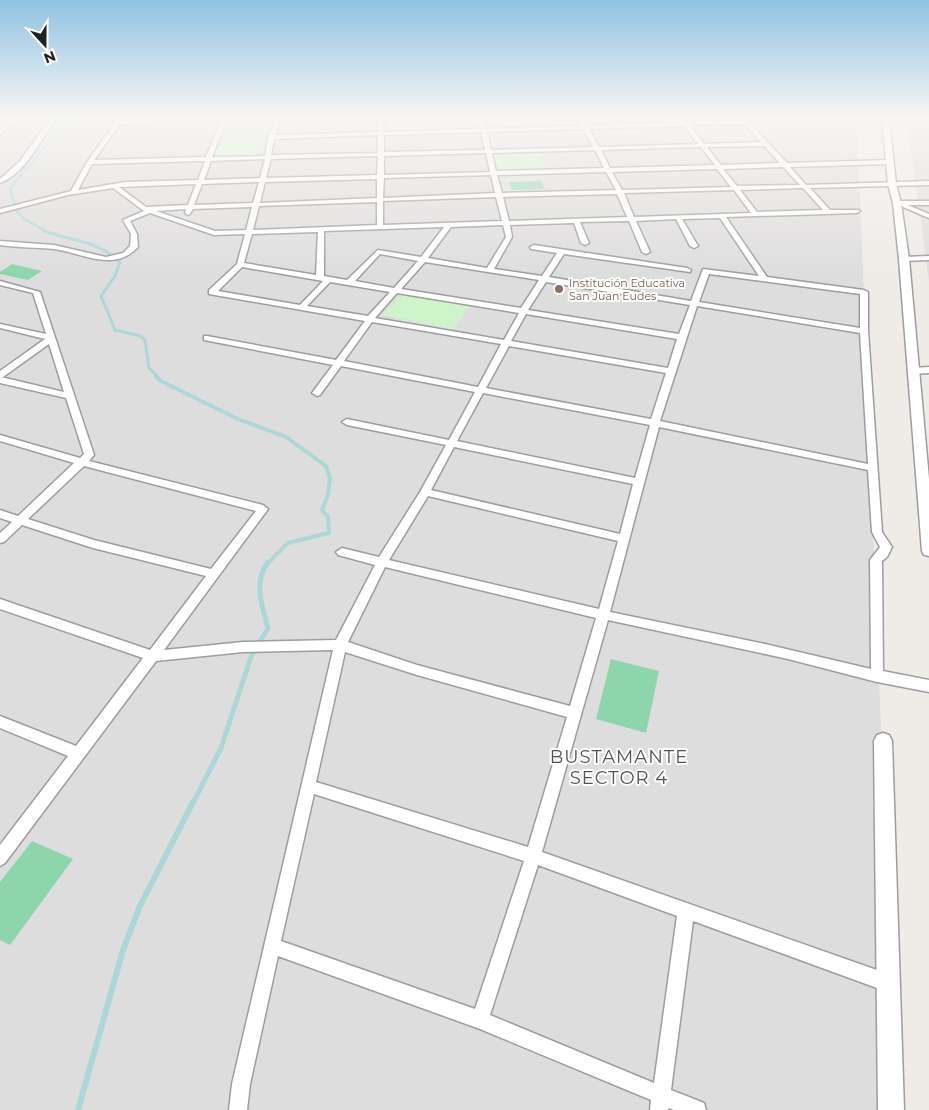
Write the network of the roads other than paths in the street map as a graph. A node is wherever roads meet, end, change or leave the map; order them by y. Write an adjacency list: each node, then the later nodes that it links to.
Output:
1 (15, 171): 14 (street)
2 (85, 171): 21 (street)
3 (203, 171): 15 (street)
4 (265, 171): 13 (street)
5 (380, 171): 12 (street)
6 (539, 171): 11 (street)
7 (607, 171): 22 (street)
8 (723, 171): 20 (street)
9 (790, 171): 19 (street)
10 (891, 171): 17 (street)
11 (494, 172): 12 (street); 23 (street)
12 (380, 176): 13 (street); 24 (street)
13 (262, 180): 15 (street); 26 (street)
14 (0, 181)
15 (199, 181): 18 (street); 28 (street)
16 (929, 183): 17 (street)
17 (892, 184): 19 (street); 27 (street)
18 (114, 185): 21 (street); 29 (street)
19 (804, 186): 20 (street); 32 (street)
20 (736, 189): 22 (street); 33 (street)
21 (73, 192): 30 (street)
22 (620, 192): 23 (street); 37 (street)
23 (498, 195): 24 (street); 40 (street)
24 (380, 200): 26 (street); 42 (street)
25 (929, 203): 27 (street)
26 (256, 204): 28 (street); 44 (street)
27 (899, 204): 35 (street); 53 (street)
28 (191, 207): 29 (street); 39 (street)
29 (147, 210): 39 (street); 45 (street)
30 (0, 211)
31 (857, 211): 32 (street)
32 (828, 212): 33 (street)
33 (755, 214): 34 (street)
34 (721, 215): 36 (street); 60 (street)
35 (929, 216)
36 (678, 217): 37 (street); 47 (street)
37 (633, 218): 38 (street); 50 (street)
38 (576, 220): 40 (street); 46 (street)
39 (184, 222): 44 (street)
40 (506, 223): 41 (street); 55 (street)
41 (450, 224): 42 (street); 52 (street)
42 (380, 227): 43 (street)
43 (321, 229): 44 (street); 57 (street)
44 (249, 231): 54 (street)
45 (0, 243)
46 (585, 243)
47 (694, 246)
48 (534, 247): 49 (street)
49 (562, 251): 56 (street); 58 (street)
50 (646, 252)
51 (929, 258): 53 (street)
52 (423, 259): 55 (street); 62 (street); 63 (street)
53 (904, 259): 77 (street)
54 (240, 265): 57 (street); 65 (street)
55 (490, 269): 58 (street)
56 (687, 270)
57 (320, 277): 59 (street)
58 (545, 278): 64 (street); 66 (street)
59 (329, 279): 62 (street); 65 (street)
60 (765, 279): 64 (street); 69 (street)
61 (0, 283): 71 (street)
62 (348, 283): 63 (street)
63 (397, 289): 66 (street); 67 (street)
64 (695, 303): 69 (street); 70 (street)
65 (302, 308): 67 (street)
66 (524, 310): 70 (street); 73 (street)
67 (370, 319): 73 (street); 74 (street)
68 (0, 326): 71 (street)
69 (864, 331): 88 (street)
70 (682, 337): 76 (street)
71 (52, 338): 78 (street); 82 (street)
72 (207, 338): 74 (street)
73 (506, 343): 76 (street); 80 (street)
74 (338, 363): 80 (street); 81 (street)
75 (929, 370): 77 (street)
76 (671, 371): 84 (street)
77 (912, 371): 95 (street)
78 (0, 375)
79 (0, 380): 82 (street)
80 (480, 388): 84 (street); 86 (street)
81 (317, 393)
82 (71, 396): 87 (street)
83 (347, 422): 86 (street)
84 (655, 423): 88 (street); 89 (street)
85 (0, 438): 87 (street)
86 (452, 442): 89 (street); 90 (street)
87 (82, 462): 92 (street); 98 (street)
88 (873, 468): 103 (street)
89 (640, 482): 93 (street)
90 (425, 492): 93 (street); 97 (street)
91 (0, 514): 92 (street)
92 (20, 521): 94 (street); 98 (street)
93 (624, 539): 100 (street)
94 (0, 540)
95 (929, 549)
96 (342, 552): 97 (street)
97 (382, 562): 100 (street); 101 (street)
98 (214, 574): 102 (street)
99 (0, 604): 102 (street)
100 (603, 616): 103 (street); 105 (street)
101 (340, 645): 102 (street); 105 (street); 109 (street)
102 (153, 656): 108 (street)
103 (877, 677): 104 (street)
104 (929, 686)
105 (574, 713): 110 (street)
106 (0, 722): 108 (street)
107 (883, 741): 114 (street)
108 (80, 754): 111 (street)
109 (308, 786): 110 (street); 113 (street)
110 (533, 856): 112 (street); 115 (street)
111 (0, 858)
112 (686, 912): 114 (street); 116 (street)
113 (272, 946): 115 (street); 117 (street)
114 (888, 982): 119 (street)
115 (480, 1020): 116 (street)
116 (660, 1103): 118 (street)
117 (238, 1110)
118 (697, 1110)
119 (891, 1110)

